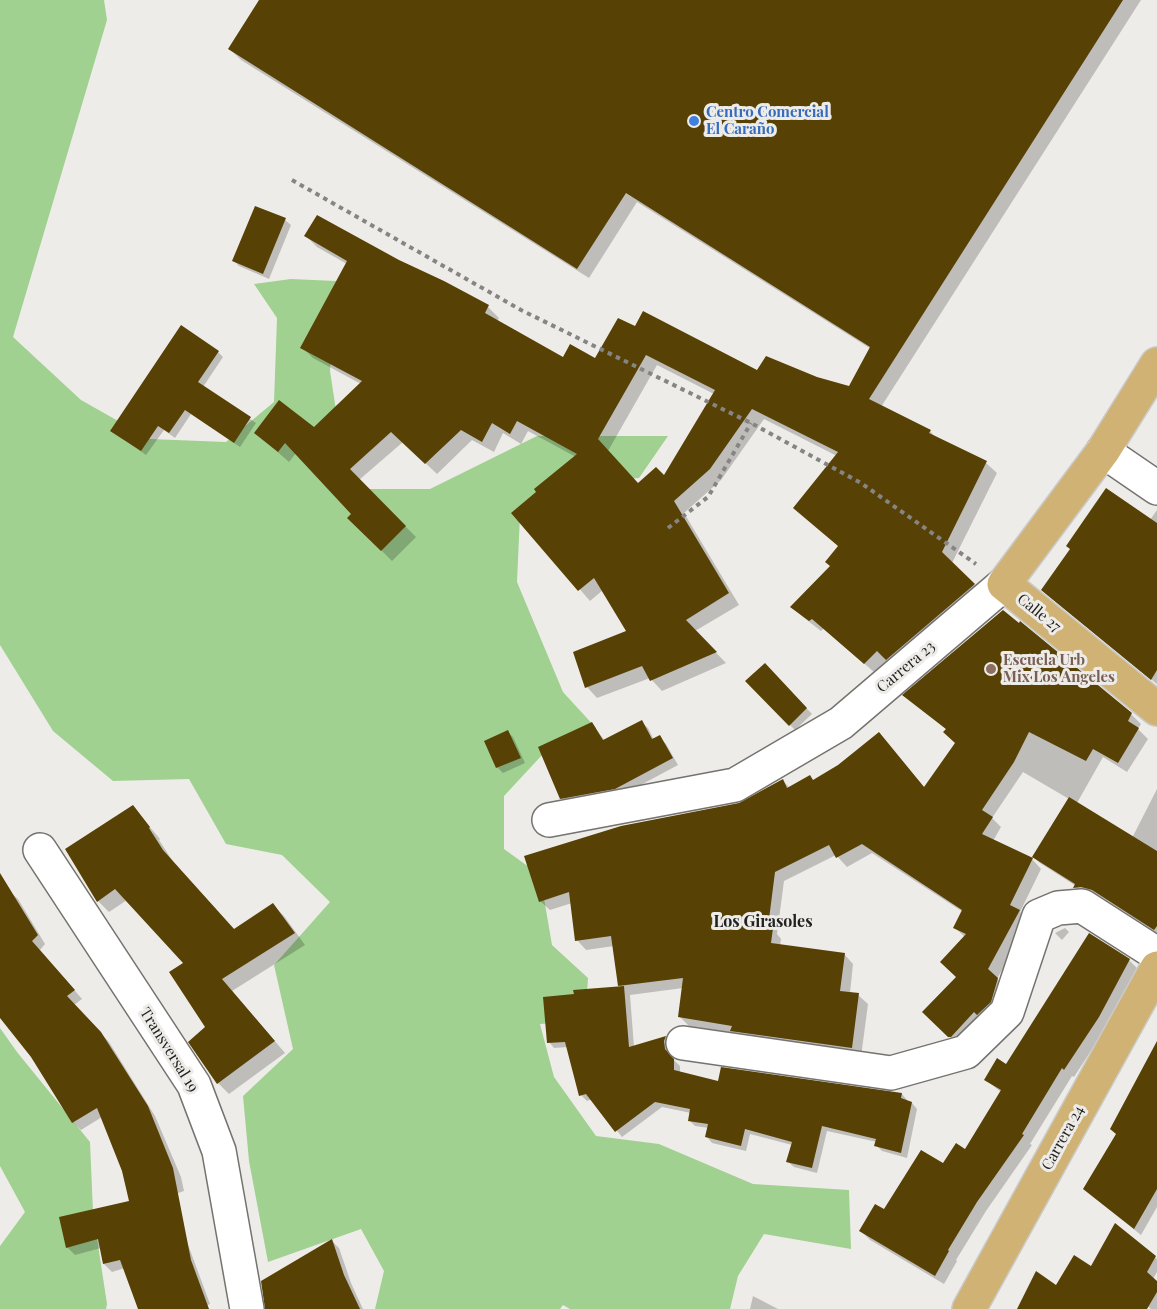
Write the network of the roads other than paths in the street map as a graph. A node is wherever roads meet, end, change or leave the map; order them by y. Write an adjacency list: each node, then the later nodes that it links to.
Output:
1 (1157, 364): 2 (main road, Carrera 23)
2 (1103, 451): 3 (street); 4 (main road, Carrera 23)
3 (1157, 488)
4 (1004, 585): 5 (main road, Calle 27); 6 (street, Carrera 23)
5 (1157, 709)
6 (549, 820)
7 (40, 850): 11 (street, Transversal 19)
8 (1157, 954): 10 (street)
9 (1157, 968): 12 (main road, Carrera 24)
10 (683, 1043)
11 (247, 1309)
12 (969, 1309)

